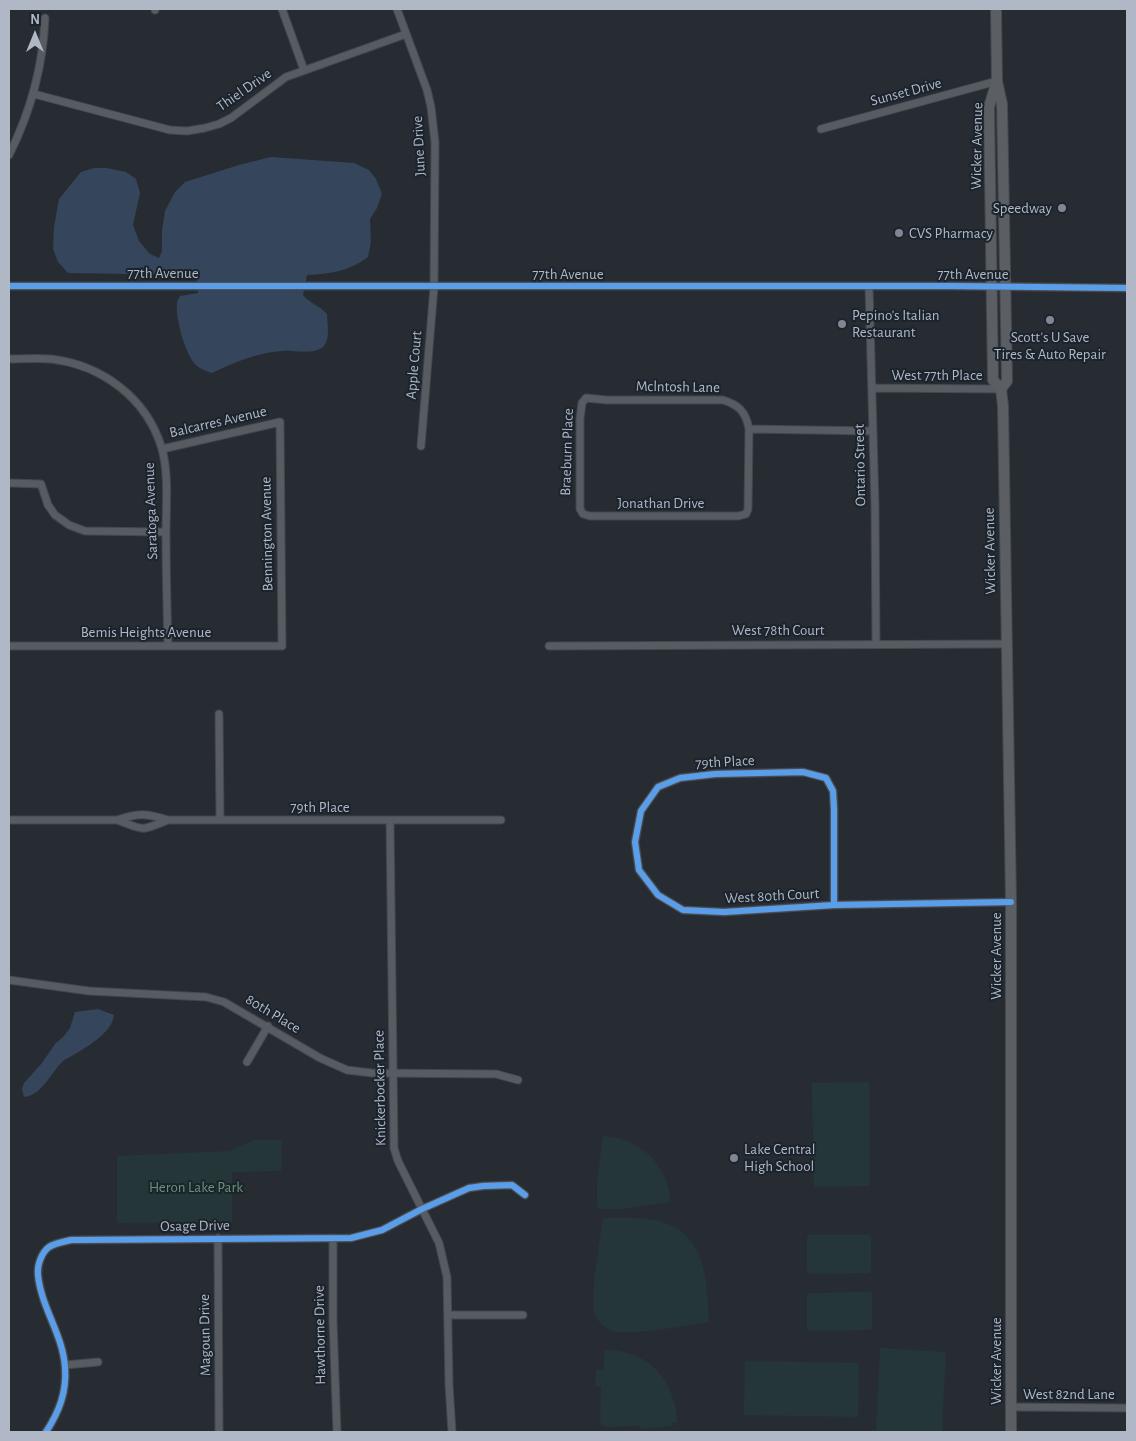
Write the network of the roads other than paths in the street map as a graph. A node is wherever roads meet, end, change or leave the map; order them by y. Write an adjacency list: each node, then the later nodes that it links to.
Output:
1 (282, 9): 6 (street)
2 (397, 9): 5 (street, June Drive)
3 (996, 9): 7 (highway, Wicker Avenue)
4 (46, 18): 8 (street)
5 (406, 34): 6 (street, Thiel Drive); 15 (street, June Drive)
6 (304, 70): 8 (street, Thiel Drive)
7 (997, 81): 9 (street, Sunset Drive); 13 (highway, Wicker Avenue); 14 (highway, Wicker Avenue)
8 (34, 94): 10 (street)
9 (821, 129)
10 (9, 155)
11 (9, 286): 15 (street, 77th Avenue)
12 (869, 286): 13 (street, 77th Avenue); 15 (street, 77th Avenue); 18 (street, Ontario Street)
13 (992, 286): 14 (street, 77th Avenue); 19 (highway, Wicker Avenue)
14 (1006, 286): 16 (street, 77th Avenue); 19 (highway, Wicker Avenue)
15 (434, 287): 24 (street, Apple Court)
16 (1127, 288)
17 (9, 359): 25 (street, Saratoga Avenue)
18 (872, 388): 19 (street, West 77th Place); 23 (street, Ontario Street)
19 (1001, 389): 30 (highway, Wicker Avenue)
20 (586, 398): 22 (street, Mclntosh Lane); 27 (street, Braeburn Place)
21 (280, 422): 25 (street, Balcarres Avenue); 33 (street, Bennington Avenue)
22 (748, 429): 23 (street); 27 (street, Jonathan Drive)
23 (873, 431): 29 (street, Ontario Street)
24 (421, 446)
25 (162, 449): 28 (street, Saratoga Avenue)
26 (9, 484): 28 (street)
27 (580, 509)
28 (166, 532): 32 (street, Saratoga Avenue)
29 (876, 644): 30 (street, West 78th Court); 34 (street, West 78th Court)
30 (1006, 644): 43 (highway, Wicker Avenue)
31 (9, 646): 32 (street, Bemis Heights Avenue)
32 (168, 646): 33 (street, Bemis Heights Avenue)
33 (282, 646)
34 (549, 646)
35 (219, 714): 39 (street)
36 (9, 820): 37 (street, 79th Place)
37 (117, 820): 38 (street, 79th Place); 38 (street, 79th Place)
38 (168, 820): 39 (street, 79th Place)
39 (220, 820): 41 (street, 79th Place)
40 (501, 820): 41 (street, 79th Place)
41 (390, 821): 48 (street, Knickerbocker Place)
42 (635, 842): 44 (street, West 80th Court); 44 (street, 79th Place)
43 (1011, 902): 44 (street, West 80th Court); 58 (highway, Wicker Avenue)
44 (834, 905)
45 (9, 980): 46 (street, 80th Place)
46 (268, 1026): 47 (street); 48 (street, 80th Place)
47 (247, 1062)
48 (393, 1073): 49 (street, 80th Place); 51 (street, Knickerbocker Place)
49 (518, 1080)
50 (525, 1195): 51 (street, Osage Drive)
51 (422, 1209): 53 (street, Osage Drive); 55 (street, Knickerbocker Place)
52 (218, 1238): 53 (street, Osage Drive); 57 (street, Osage Drive); 61 (street, Magoun Drive)
53 (333, 1238): 62 (street, Hawthorne Drive)
54 (523, 1315): 55 (street)
55 (448, 1316): 63 (street, Knickerbocker Place)
56 (98, 1362): 57 (street)
57 (65, 1365): 60 (street, Osage Drive)
58 (1011, 1407): 59 (street, West 82nd Lane); 64 (highway, Wicker Avenue)
59 (1127, 1408)
60 (46, 1432)
61 (219, 1432)
62 (337, 1432)
63 (452, 1432)
64 (1011, 1432)

